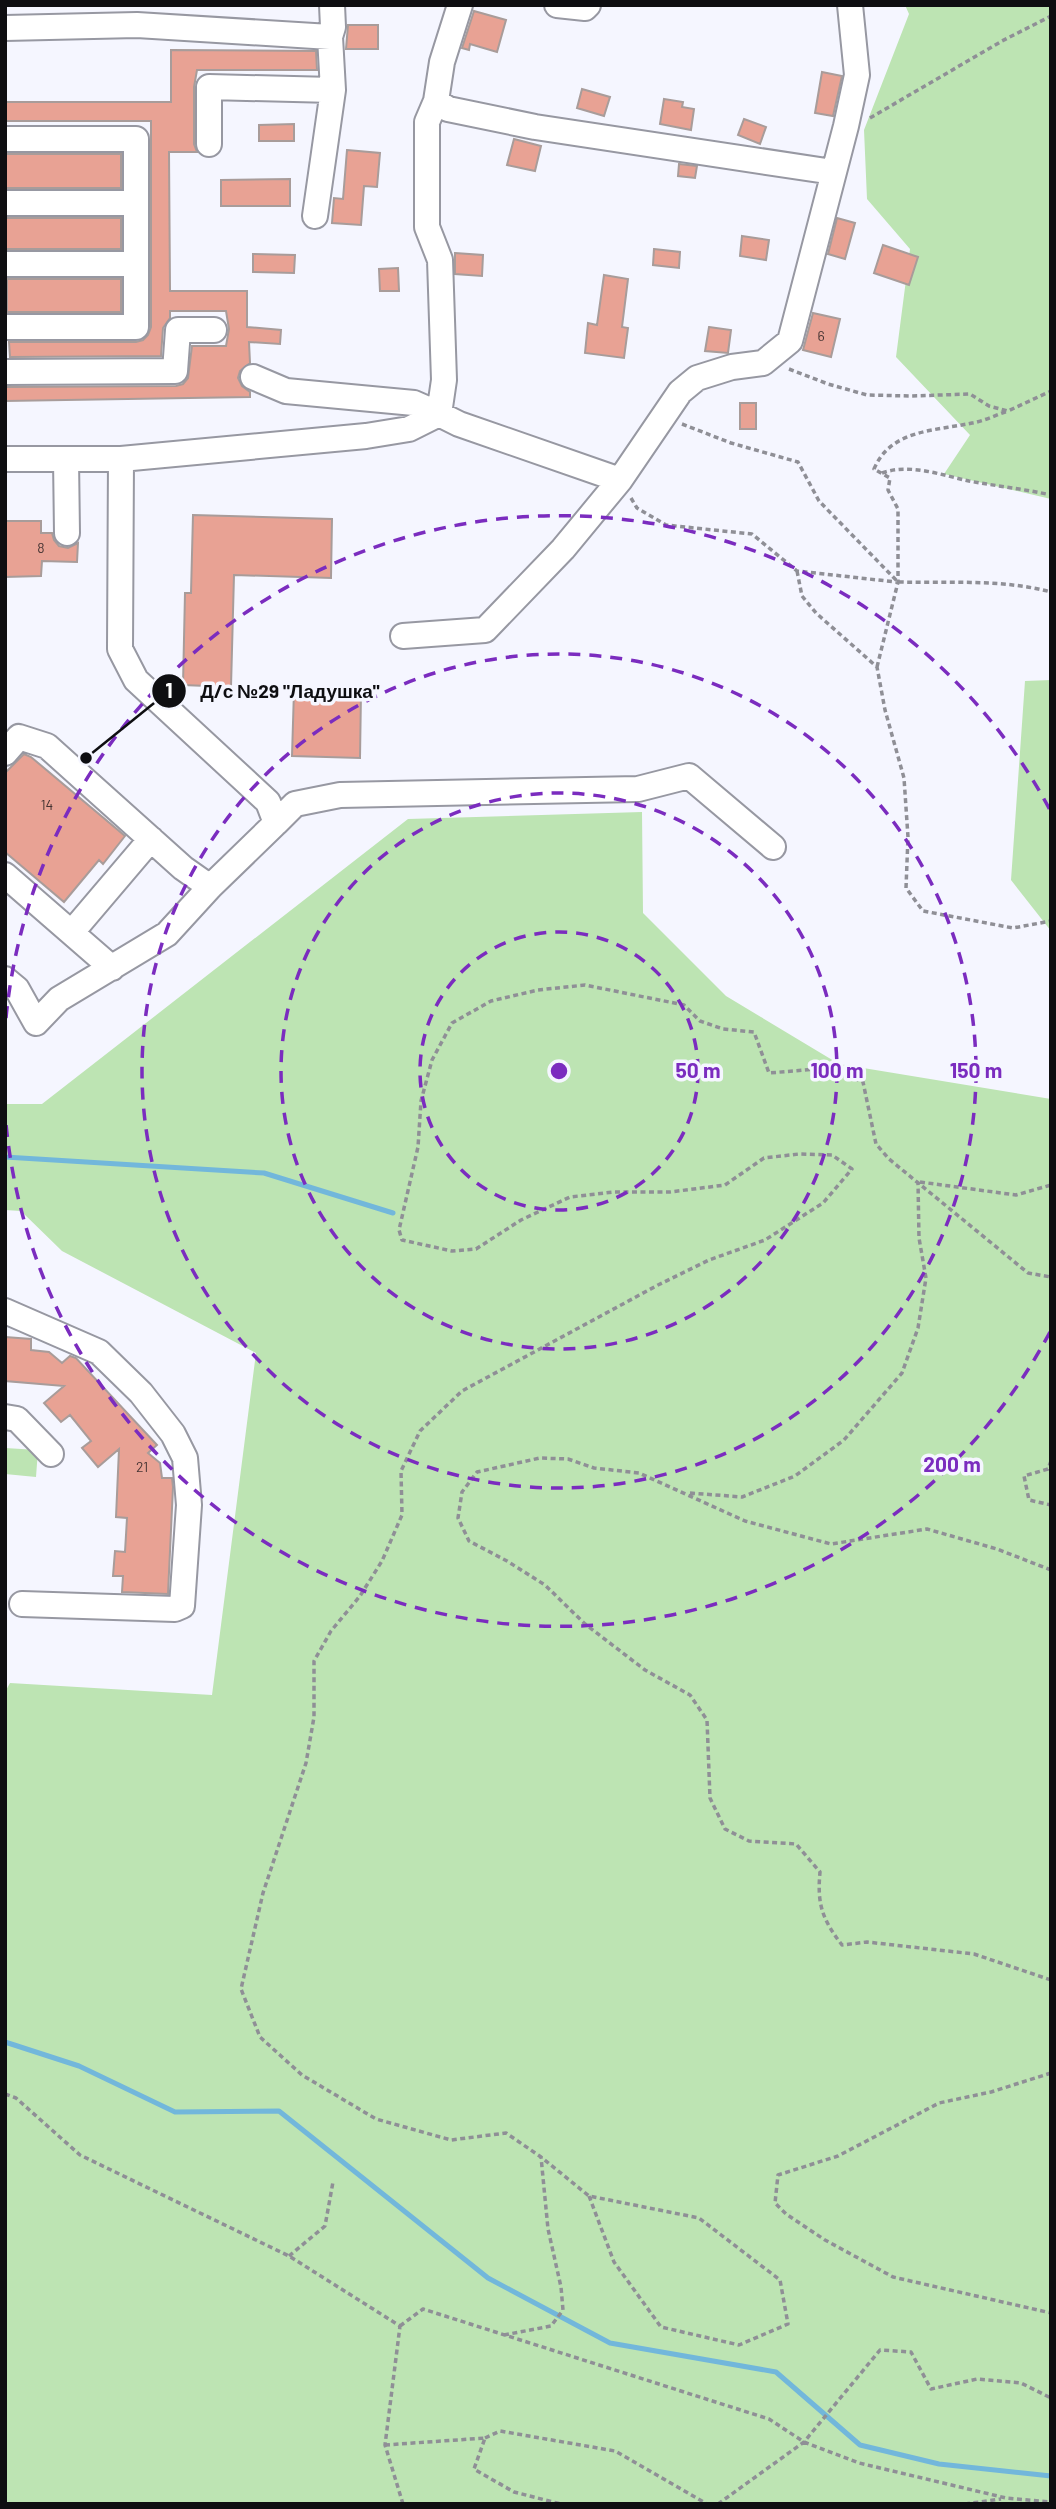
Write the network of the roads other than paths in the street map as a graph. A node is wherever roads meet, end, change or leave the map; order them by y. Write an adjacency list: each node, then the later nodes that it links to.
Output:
1 (331, 5): 7 (street)
2 (460, 5): 9 (street)
3 (557, 5): 4 (street)
4 (588, 5)
5 (850, 5): 12 (street)
6 (5, 28): 7 (street)
7 (330, 37): 8 (street)
8 (333, 90): 11 (street); 15 (street)
9 (436, 101): 12 (street); 22 (street)
10 (5, 139): 14 (street)
11 (209, 144)
12 (833, 172): 26 (street)
13 (5, 203): 14 (street)
14 (136, 203): 17 (street)
15 (315, 216)
16 (5, 264): 17 (street)
17 (136, 264): 18 (street)
18 (5, 327)
19 (214, 330): 20 (street)
20 (5, 372)
21 (253, 377): 22 (street)
22 (439, 414): 25 (street); 26 (street)
23 (5, 459): 24 (street)
24 (66, 459): 25 (street); 27 (street)
25 (121, 459): 30 (street)
26 (620, 480): 28 (street)
27 (67, 533)
28 (403, 636)
29 (5, 754): 31 (street)
30 (276, 823): 32 (street); 34 (street)
31 (151, 839): 34 (street); 35 (street)
32 (774, 847)
33 (5, 875): 35 (street)
34 (210, 887): 36 (street)
35 (72, 932): 36 (street)
36 (113, 968): 37 (street)
37 (5, 979)
38 (5, 1311): 41 (street)
39 (5, 1418): 40 (street)
40 (51, 1454)
41 (22, 1604)

